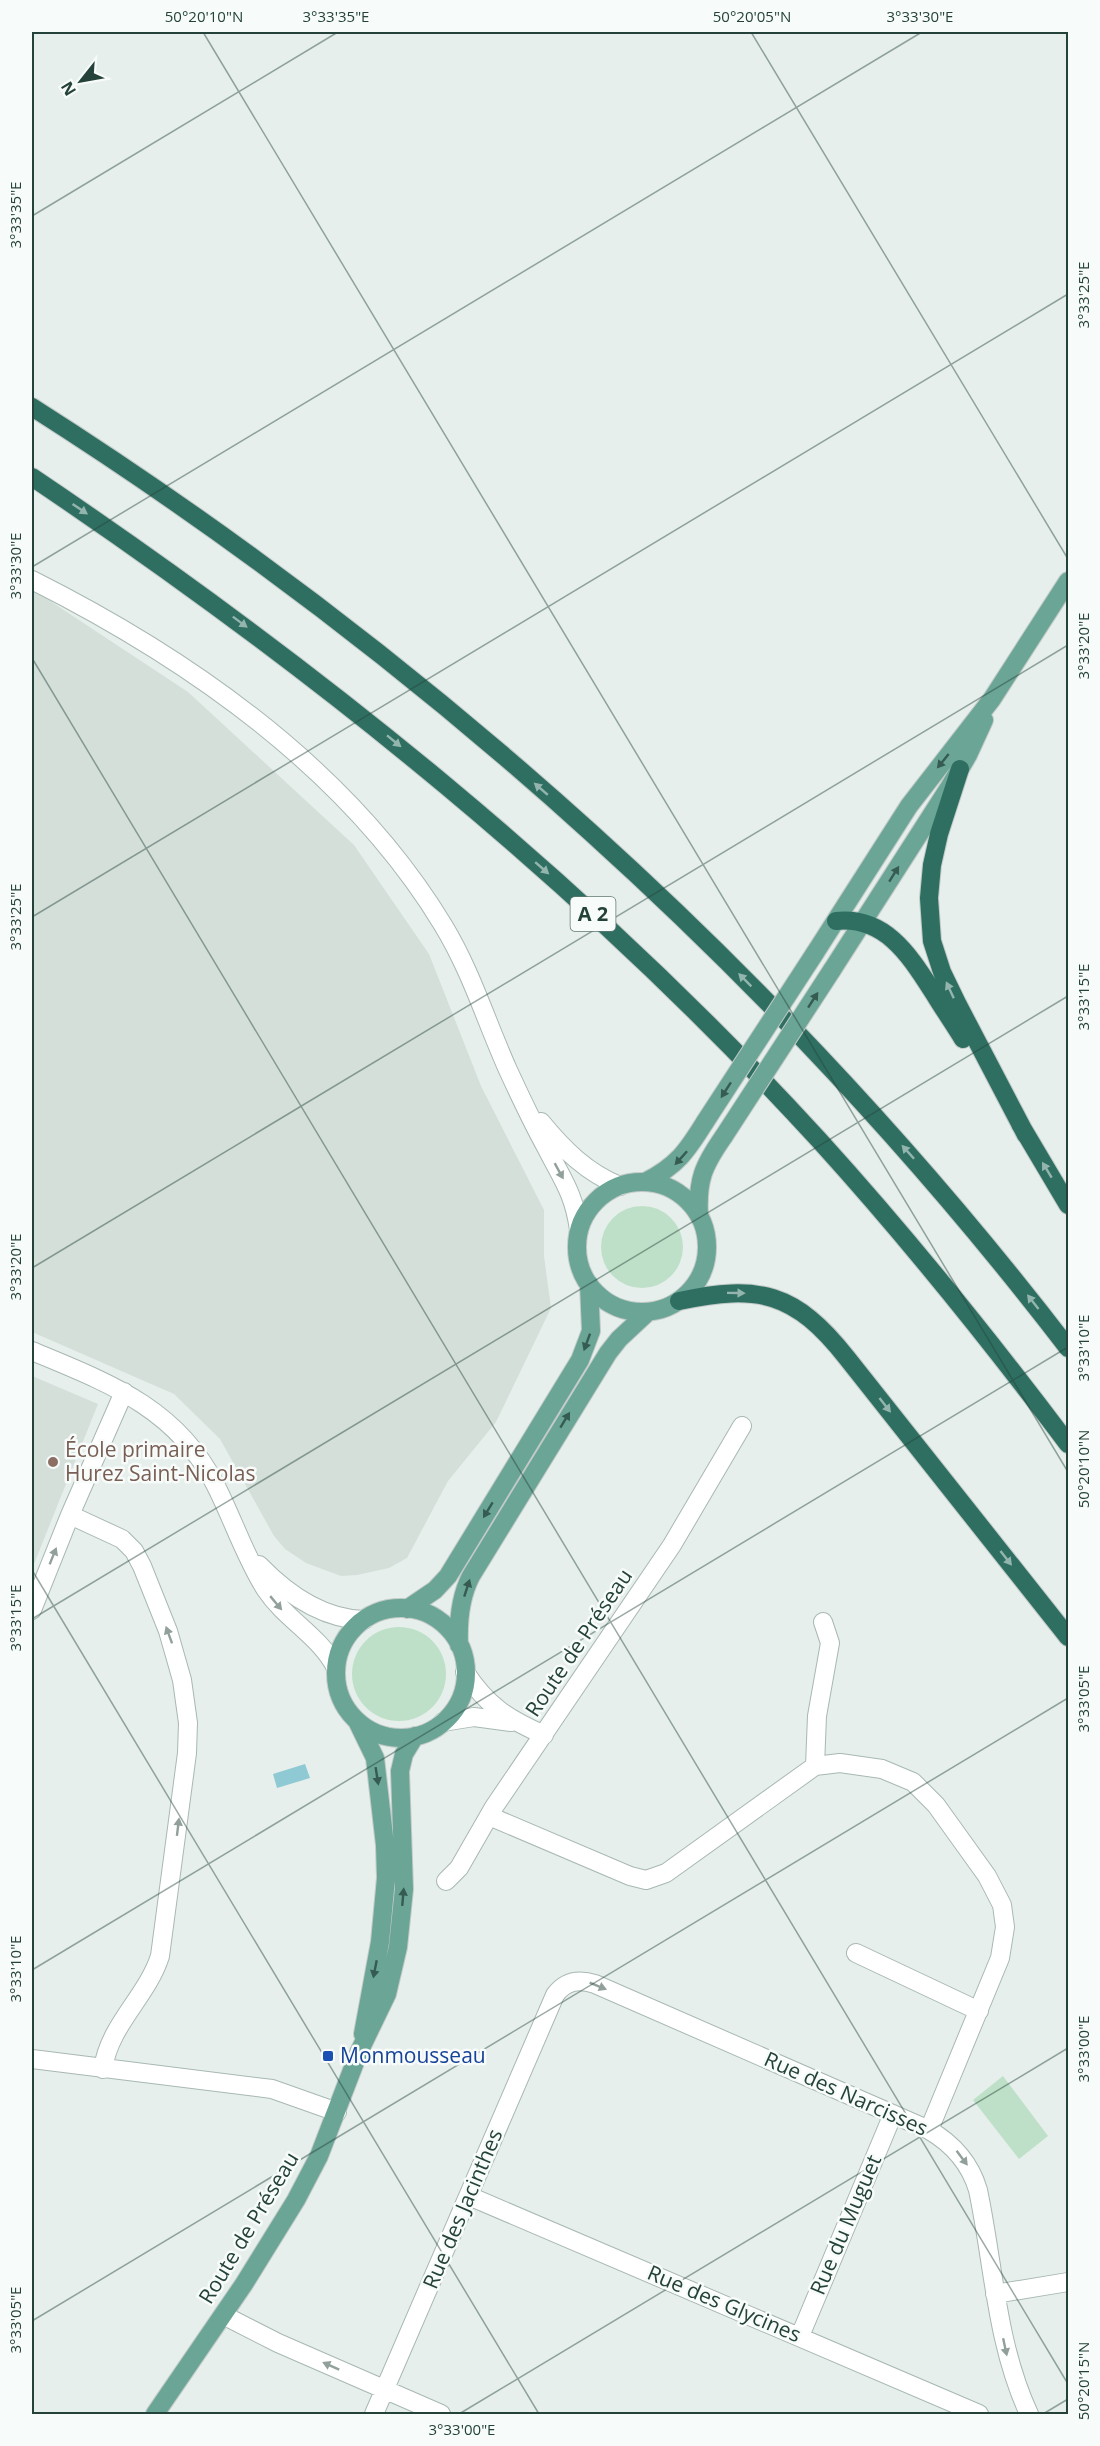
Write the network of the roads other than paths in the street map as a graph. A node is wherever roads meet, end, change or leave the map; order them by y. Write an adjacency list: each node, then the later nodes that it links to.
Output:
1 (32, 407): 19 (highway, A 2, one-way to 1)
2 (32, 477): 23 (highway, A 2, one-way to 23)
3 (32, 580): 9 (street)
4 (1068, 581): 5 (main road)
5 (993, 699): 6 (main road); 7 (main road, one-way to 7)
6 (960, 769): 8 (main road, one-way to 6); 10 (highway, one-way to 6)
7 (836, 921): 8 (highway); 11 (main road, one-way to 11, bridge)
8 (863, 923): 10 (highway); 14 (main road, one-way to 8, bridge)
9 (524, 1100): 12 (street); 15 (street, one-way to 15)
10 (1026, 1135): 13 (highway, one-way to 10)
11 (645, 1182): 12 (main road); 14 (main road)
12 (620, 1186): 15 (main road)
13 (1068, 1205)
14 (699, 1216): 17 (main road)
15 (579, 1230): 16 (main road)
16 (589, 1284): 18 (main road); 26 (main road, one-way to 26)
17 (679, 1301): 18 (main road); 30 (highway, one-way to 30)
18 (648, 1312): 31 (main road, one-way to 18)
19 (1068, 1348)
20 (32, 1351): 21 (street)
21 (124, 1392): 24 (street); 25 (street)
22 (742, 1426): 37 (street, Route de Préseau)
23 (1068, 1444)
24 (70, 1515): 27 (street, one-way to 24); 47 (street, one-way to 24)
25 (247, 1553): 28 (street); 32 (street, one-way to 32)
26 (407, 1609): 28 (main road); 31 (main road)
27 (32, 1610)
28 (364, 1620): 32 (main road)
29 (823, 1622): 39 (street)
30 (1068, 1637)
31 (459, 1646): 33 (main road)
32 (336, 1668): 34 (main road)
33 (465, 1672): 35 (main road); 36 (street)
34 (358, 1721): 38 (main road); 45 (main road, Route de Préseau, one-way to 45)
35 (443, 1722): 36 (street); 38 (main road)
36 (516, 1723): 37 (street)
37 (544, 1735): 40 (street, Route de Préseau)
38 (415, 1737): 45 (main road, Route de Préseau, one-way to 38)
39 (815, 1766): 40 (street); 44 (street)
40 (489, 1816): 41 (street, Route de Préseau)
41 (446, 1881)
42 (855, 1953): 44 (street)
43 (552, 2003): 49 (street, Rue des Narcisses, one-way to 49); 51 (street, Rue des Jacinthes)
44 (979, 2011): 50 (street)
45 (359, 2052): 48 (main road, Route de Préseau)
46 (32, 2059): 47 (street)
47 (103, 2069): 48 (street)
48 (337, 2112): 54 (main road, Route de Préseau)
49 (893, 2114): 50 (street, Rue des Narcisses); 55 (street, Rue du Muguet)
50 (929, 2130): 53 (street, Rue des Narcisses, one-way to 53)
51 (469, 2196): 55 (street, Rue des Glycines); 56 (street, Rue des Jacinthes)
52 (1068, 2282): 53 (street)
53 (995, 2294): 61 (street, Rue des Narcisses, one-way to 61)
54 (223, 2315): 56 (street, one-way to 54); 57 (main road, Route de Préseau)
55 (800, 2336): 60 (street, Rue des Glycines)
56 (384, 2390): 58 (street, Rue des Jacinthes); 59 (street)
57 (155, 2415)
58 (374, 2415)
59 (441, 2415)
60 (979, 2415)
61 (1029, 2415)

